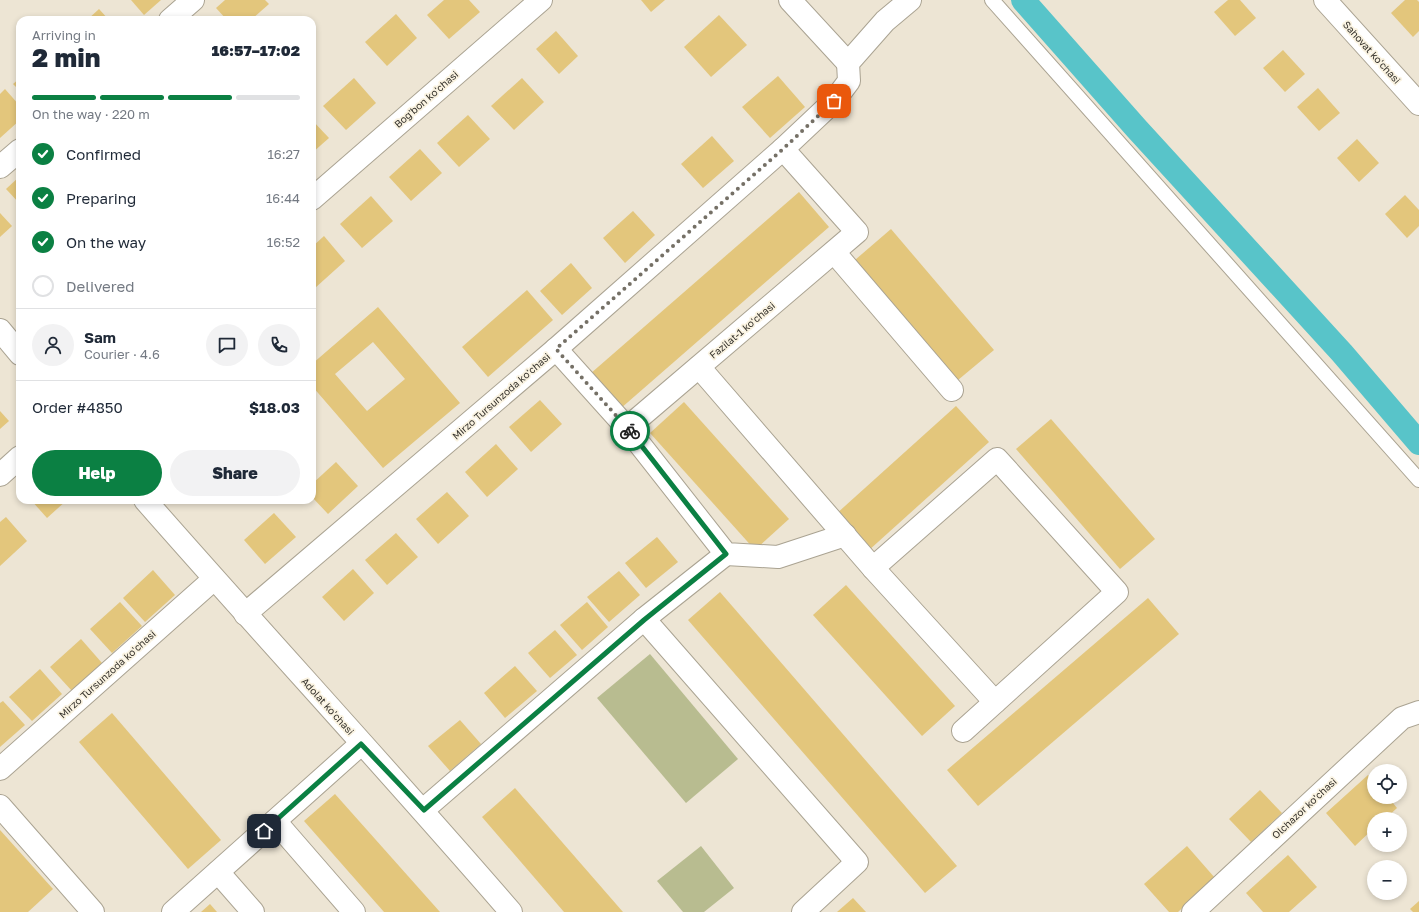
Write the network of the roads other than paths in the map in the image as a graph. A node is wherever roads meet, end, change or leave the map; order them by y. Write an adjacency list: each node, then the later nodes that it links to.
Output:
1 (193, 0): 7 (street)
2 (541, 0): 13 (street, Bog'bon ko'chasi)
3 (790, 0): 8 (street)
4 (910, 0): 8 (street)
5 (992, 0): 23 (lane)
6 (1325, 0): 9 (street, Sahovat ko'chasi)
7 (175, 16)
8 (848, 63): 10 (street, Mirzo Tursunzoda ko'chasi)
9 (1419, 104)
10 (783, 149): 14 (street, Fazilat-1 ko'chasi); 17 (street, Mirzo Tursunzoda ko'chasi)
11 (16, 153): 12 (street)
12 (0, 167)
13 (316, 196)
14 (834, 252): 18 (street, Fazilat-1 ko'chasi); 19 (street)
15 (0, 330): 16 (street)
16 (16, 349)
17 (556, 349): 20 (street); 29 (street, Mirzo Tursunzoda ko'chasi)
18 (699, 367): 20 (street, Fazilat-1 ko'chasi); 25 (street)
19 (952, 390)
20 (627, 428): 26 (street)
21 (16, 461): 22 (street)
22 (0, 475)
23 (1419, 480)
24 (148, 504): 28 (street, Adolat ko'chasi)
25 (845, 536): 26 (street); 27 (street)
26 (726, 554): 30 (street)
27 (873, 568): 31 (street); 31 (street)
28 (214, 579): 29 (street, Adolat ko'chasi); 35 (street, Mirzo Tursunzoda ko'chasi)
29 (245, 614): 34 (street, Adolat ko'chasi)
30 (644, 620): 37 (street); 45 (street)
31 (995, 702): 33 (street)
32 (1419, 712): 46 (street, Olchazor ko'chasi)
33 (963, 731)
34 (361, 744): 37 (street, Adolat ko'chasi); 38 (street)
35 (0, 769)
36 (0, 806): 40 (street)
37 (424, 810): 44 (street, Adolat ko'chasi)
38 (275, 821): 39 (street); 43 (street)
39 (218, 872): 41 (street); 42 (street)
40 (93, 912)
41 (173, 912)
42 (253, 912)
43 (354, 912)
44 (511, 912)
45 (803, 912)
46 (1193, 912)

